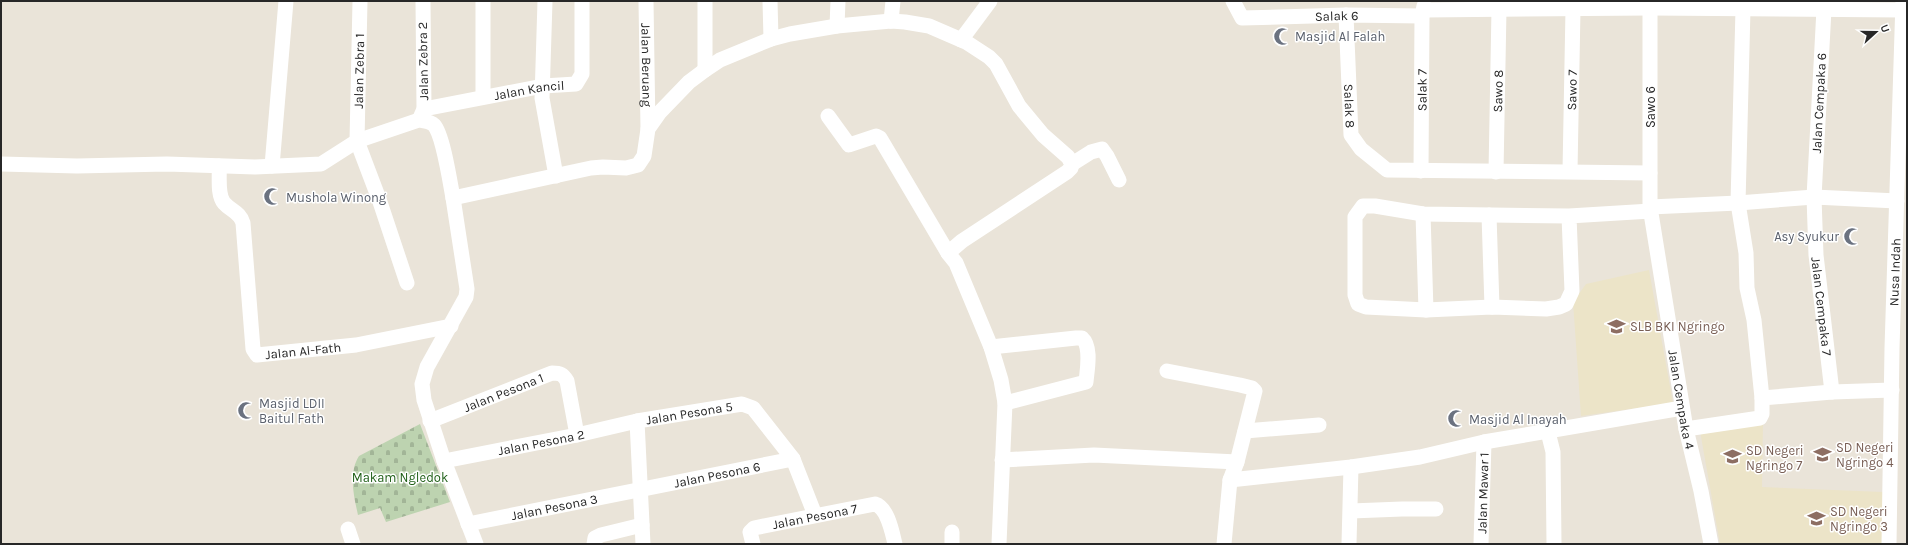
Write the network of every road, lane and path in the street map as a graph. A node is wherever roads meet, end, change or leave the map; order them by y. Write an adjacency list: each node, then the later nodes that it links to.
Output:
1 (286, 1): 39 (street)
2 (360, 1): 35 (street, Jalan Zebra 1)
3 (423, 1): 32 (street, Jalan Zebra 2)
4 (483, 1): 31 (street)
5 (544, 1): 30 (street)
6 (582, 1): 30 (street, Jalan Kancil)
7 (646, 1): 34 (street, Jalan Beruang)
8 (704, 1): 28 (street)
9 (770, 1): 26 (street)
10 (838, 1): 25 (street)
11 (893, 1): 24 (street)
12 (990, 1): 27 (street)
13 (1233, 1): 23 (street, Salak 6)
14 (1791, 4): 21 (street, Salak 6); 22 (street, Salak 6)
15 (1678, 5): 17 (street, Salak 6); 21 (street, Salak 6)
16 (1903, 5): 22 (street, Salak 6); 29 (street, Nusa Indah)
17 (1650, 8): 20 (street, Salak 6); 43 (street, Sawo 6)
18 (1424, 9): 19 (street, Salak 6); 23 (street, Salak 6); 40 (street, Salak 7)
19 (1499, 9): 20 (street, Salak 6); 42 (street, Sawo 8)
20 (1573, 9): 41 (street, Sawo 7)
21 (1743, 9): 49 (street)
22 (1824, 9): 46 (street, Jalan Cempaka 6)
23 (1346, 15): 40 (street, Salak 8)
24 (891, 21): 25 (street); 27 (street)
25 (837, 26): 26 (street)
26 (771, 39): 28 (street)
27 (961, 40): 37 (street)
28 (705, 70): 34 (street)
29 (1904, 81): 48 (street, Nusa Indah)
30 (543, 86): 31 (street, Jalan Kancil); 44 (street)
31 (483, 96): 32 (street, Jalan Kancil)
32 (421, 114): 35 (street, Jalan Kancil); 47 (street)
33 (828, 116): 54 (street)
34 (648, 129): 44 (street, Jalan Beruang)
35 (358, 141): 39 (street, Jalan Kancil); 55 (street)
36 (1, 164): 38 (street, Jalan Kancil)
37 (1072, 164): 45 (street); 54 (street)
38 (219, 166): 39 (street, Jalan Kancil); 59 (street, Jalan Al-Fath)
39 (272, 166)
40 (1421, 171): 42 (street, Salak 8)
41 (1570, 171): 42 (street, Salak 8); 43 (street, Salak 8)
42 (1496, 172)
43 (1650, 173): 50 (street, Sawo 6)
44 (556, 176): 47 (street, Jalan Beruang)
45 (1119, 180)
46 (1814, 197): 48 (street); 49 (street); 63 (street, Jalan Cempaka 7)
47 (453, 198): 59 (street)
48 (1897, 201): 56 (street, Nusa Indah)
49 (1738, 203): 50 (street); 64 (street)
50 (1651, 209): 53 (street); 66 (street, Jalan Cempaka 4)
51 (1422, 214): 52 (street); 58 (street); 58 (street)
52 (1489, 215): 53 (street); 57 (street)
53 (1569, 216): 57 (street)
54 (948, 252): 60 (street)
55 (407, 283)
56 (1901, 286): 62 (street, Nusa Indah)
57 (1492, 307): 58 (street)
58 (1426, 310)
59 (451, 326): 67 (street)
60 (991, 347): 65 (street); 65 (street)
61 (1167, 371): 71 (street)
62 (1892, 390): 63 (street); 100 (street, Nusa Indah)
63 (1832, 392): 64 (street)
64 (1762, 398): 70 (street)
65 (1005, 403): 76 (street)
66 (1682, 408): 70 (street, Jalan Cempaka 4); 72 (street)
67 (430, 418): 73 (street, Jalan Pesona 1); 77 (street)
68 (637, 421): 73 (street, Jalan Pesona 2); 75 (street, Jalan Pesona 5); 81 (street)
69 (1319, 425): 71 (street)
70 (1686, 429): 99 (street, Jalan Cempaka 4)
71 (1245, 430): 78 (street)
72 (1548, 432): 74 (street); 98 (street)
73 (577, 435): 77 (street, Jalan Pesona 2)
74 (1484, 442): 79 (street); 97 (street, Jalan Mawar 1)
75 (793, 459): 81 (street, Jalan Pesona 6); 84 (street)
76 (1002, 460): 78 (street); 94 (street)
77 (444, 461): 85 (street)
78 (1237, 462): 80 (street)
79 (1350, 467): 80 (street); 83 (street)
80 (1230, 480): 95 (street)
81 (641, 489): 85 (street, Jalan Pesona 3); 86 (street)
82 (1436, 509): 83 (street)
83 (1351, 511): 96 (street)
84 (815, 515): 88 (street, Jalan Pesona 7); 93 (street, Jalan Pesona 7)
85 (468, 524): 90 (street)
86 (642, 525): 91 (street); 92 (street)
87 (348, 529): 89 (street)
88 (752, 537)
89 (353, 544)
90 (476, 544)
91 (594, 544)
92 (643, 544)
93 (895, 544)
94 (998, 544)
95 (1224, 544)
96 (1349, 544)
97 (1481, 544)
98 (1554, 544)
99 (1711, 544)
100 (1889, 544)

